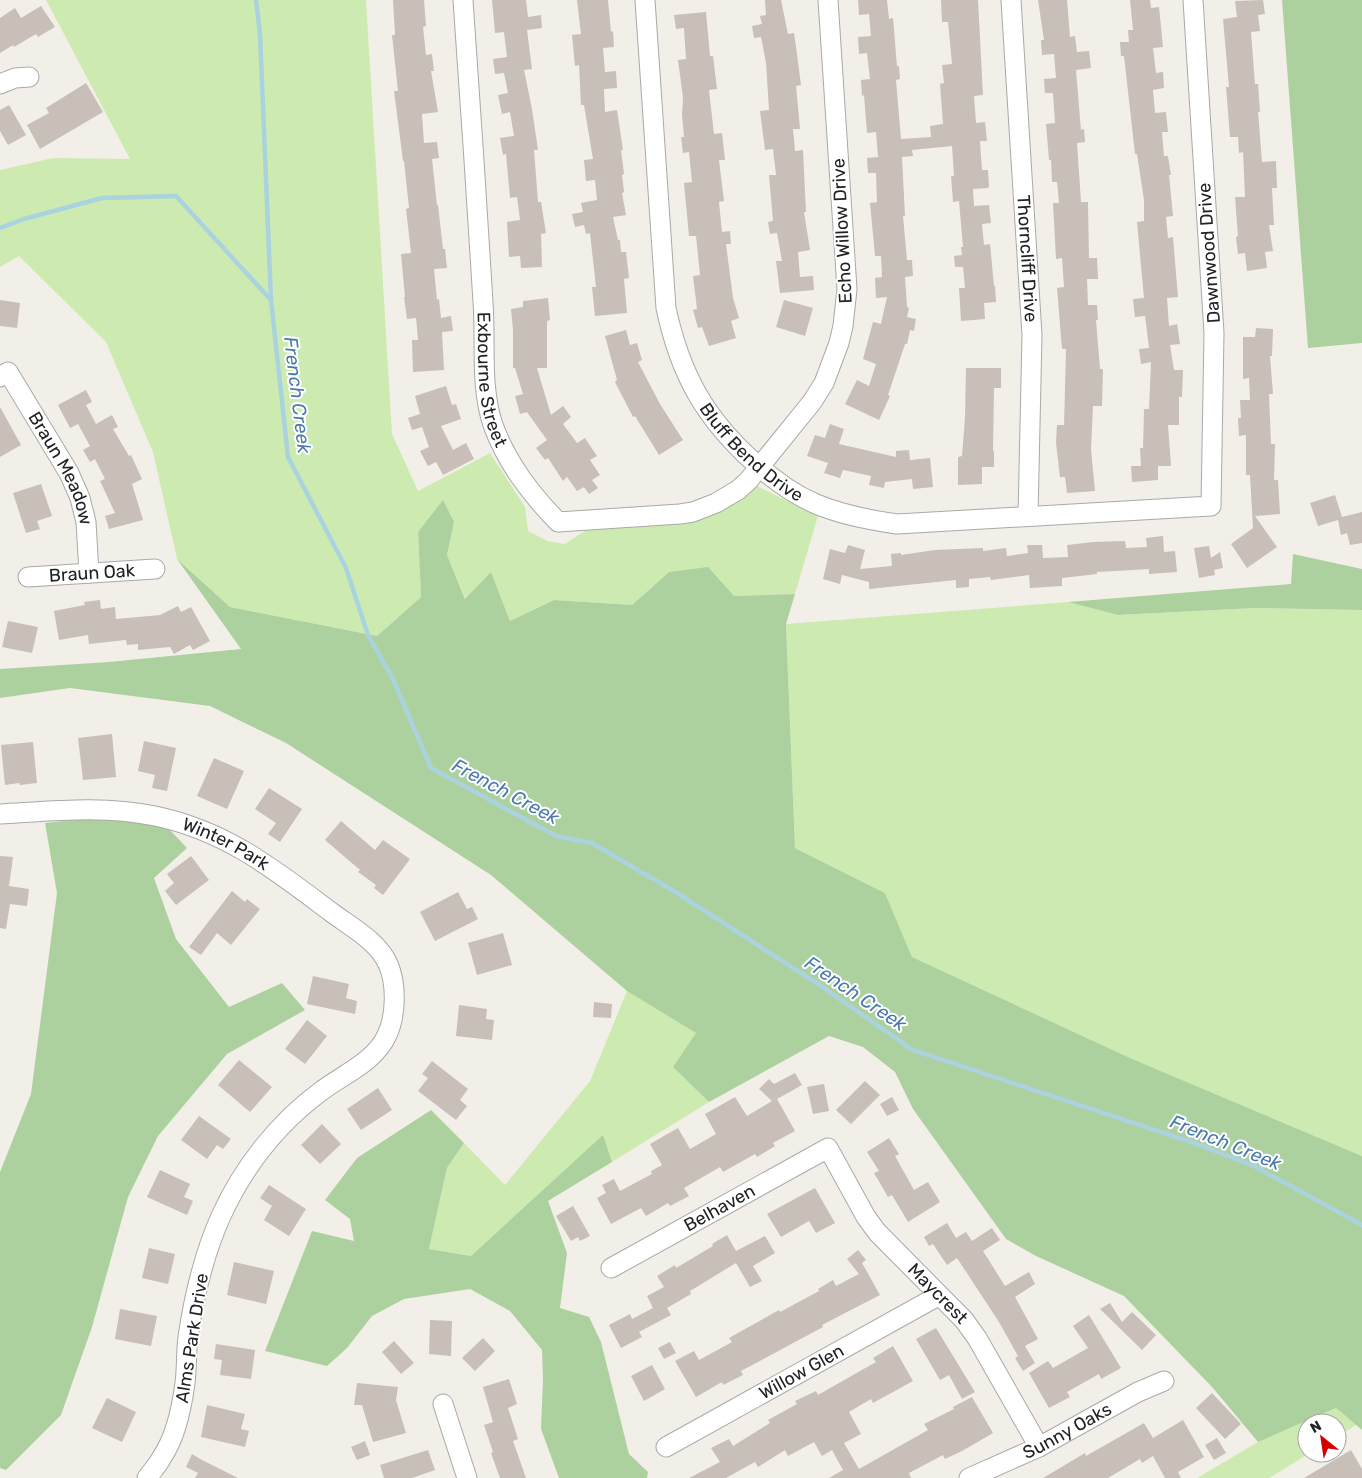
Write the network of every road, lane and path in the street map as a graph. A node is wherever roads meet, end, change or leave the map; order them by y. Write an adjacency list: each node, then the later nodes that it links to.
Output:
1 (463, 0): 9 (street, Exbourne Street)
2 (645, 0): 9 (street, Bluff Bend Drive)
3 (828, 0): 9 (street, Echo Willow Drive)
4 (1011, 0): 11 (street, Thorncliff Drive)
5 (1193, 0): 10 (street, Dawnwood Drive)
6 (29, 77): 7 (street)
7 (0, 84)
8 (4, 374): 13 (street, Braun Meadow)
9 (760, 467): 11 (street, Bluff Bend Drive)
10 (1211, 506): 11 (street, Bluff Bend Drive)
11 (1028, 516)
12 (154, 569): 13 (street, Braun Oak)
13 (89, 573): 14 (street, Braun Oak)
14 (28, 577)
15 (0, 814): 16 (street, Winter Park)
16 (395, 992): 24 (street, Alms Park Drive)
17 (828, 1148): 18 (street, Belhaven); 19 (street, Maycrest)
18 (611, 1268)
19 (938, 1296): 22 (street, Willow Glen); 23 (street, Maycrest)
20 (1164, 1381): 23 (street, Sunny Oaks)
21 (443, 1404): 25 (street)
22 (666, 1446)
23 (1039, 1447): 26 (street, Sunny Oaks)
24 (147, 1478)
25 (467, 1478)
26 (969, 1478)

